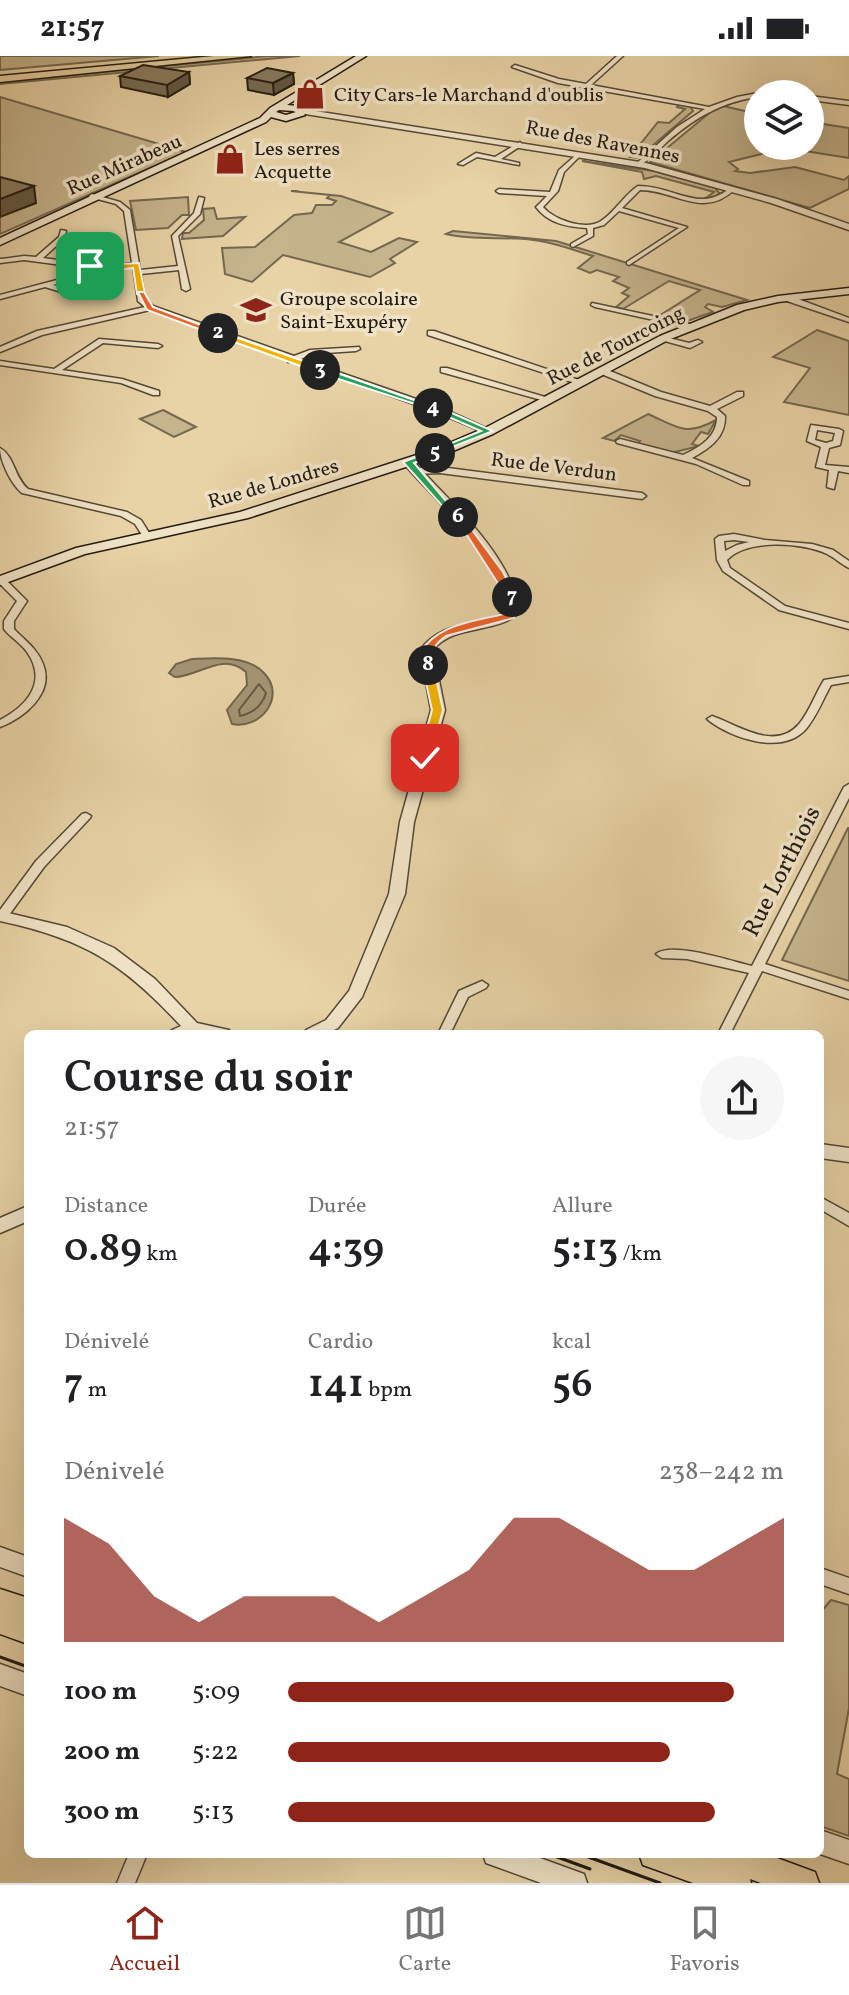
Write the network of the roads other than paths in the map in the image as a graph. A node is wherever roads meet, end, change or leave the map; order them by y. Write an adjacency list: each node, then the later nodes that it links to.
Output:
1 (188, 56): 6 (highway)
2 (246, 56): 7 (highway)
3 (362, 56): 9 (main road, Rue Mirabeau)
4 (620, 56): 8 (street)
5 (515, 67): 8 (street)
6 (0, 73)
7 (0, 79)
8 (587, 86): 13 (street)
9 (296, 96): 14 (main road, Rue Mirabeau); 14 (main road)
10 (744, 97): 13 (street)
11 (824, 100): 12 (street)
12 (849, 103)
13 (706, 107): 21 (street)
14 (292, 112): 15 (main road, Rue Mirabeau); 15 (main road, Rue Mirabeau); 16 (street, Rue des Ravennes)
15 (250, 126): 25 (main road, Rue Mirabeau)
16 (520, 144): 17 (street, Rue des Ravennes); 18 (street)
17 (576, 157): 21 (street, Rue des Ravennes); 24 (street)
18 (496, 159): 19 (street); 20 (street)
19 (461, 164)
20 (517, 164)
21 (639, 164): 22 (street, Rue des Ravennes)
22 (732, 189): 27 (street); 29 (street, Rue des Ravennes)
23 (499, 191): 24 (street)
24 (553, 194): 28 (street)
25 (94, 197): 31 (main road, Rue Mirabeau); 36 (street)
26 (201, 198): 37 (street)
27 (618, 209): 28 (street); 35 (street)
28 (590, 227): 32 (street)
29 (849, 227)
30 (63, 231): 33 (street)
31 (0, 242)
32 (573, 245)
33 (38, 259): 34 (street); 38 (street)
34 (2, 261)
35 (629, 263)
36 (137, 268): 37 (street); 38 (street); 46 (street)
37 (181, 268): 40 (street)
38 (97, 270): 39 (street)
39 (44, 284): 42 (street); 43 (street)
40 (186, 289)
41 (849, 291): 44 (main road, Rue de Tourcoing)
42 (81, 296)
43 (0, 297)
44 (787, 298): 47 (street); 48 (main road, Rue de Tourcoing)
45 (595, 305): 48 (street)
46 (150, 308): 54 (street); 55 (street)
47 (849, 320)
48 (690, 326): 50 (main road, Rue de Tourcoing)
49 (431, 333): 60 (street)
50 (664, 338): 51 (street); 59 (main road, Rue de Tourcoing)
51 (698, 342)
52 (158, 346): 58 (street)
53 (356, 349): 55 (street)
54 (0, 350)
55 (291, 360): 65 (street)
56 (0, 363): 58 (street)
57 (444, 370): 63 (street)
58 (55, 371): 61 (street)
59 (602, 371): 60 (main road, Rue de Tourcoing); 64 (street)
60 (581, 382): 63 (main road, Rue de Tourcoing)
61 (156, 393)
62 (740, 394): 64 (street)
63 (548, 399): 65 (main road, Rue de Tourcoing)
64 (711, 409): 69 (street)
65 (489, 431): 70 (main road, Rue de Tourcoing)
66 (620, 441): 69 (street)
67 (825, 446): 71 (street)
68 (0, 450): 76 (street)
69 (682, 459): 73 (street)
70 (411, 467): 75 (street, Rue de Verdun); 76 (main road, Rue de Londres); 93 (street)
71 (834, 468): 72 (street); 74 (street)
72 (849, 470)
73 (746, 483)
74 (831, 487)
75 (642, 496)
76 (147, 536): 80 (main road, Rue de Londres)
77 (764, 541): 78 (street); 78 (street); 79 (street)
78 (722, 560): 81 (street)
79 (849, 565)
80 (1, 580): 84 (street)
81 (849, 626)
82 (849, 679): 83 (street)
83 (712, 719)
84 (0, 724)
85 (848, 786): 89 (street, Rue Lorthiois)
86 (86, 816): 87 (street)
87 (1, 916): 92 (street)
88 (662, 954): 89 (street, Rue Lorthiois)
89 (757, 968): 91 (street); 95 (street, Rue Lorthiois)
90 (482, 985): 94 (street)
91 (849, 995)
92 (184, 1030)
93 (320, 1030)
94 (446, 1030)
95 (726, 1030)
96 (824, 1152): 97 (street)
97 (849, 1155)
98 (824, 1204): 100 (street)
99 (24, 1215): 101 (street)
100 (849, 1220)
101 (0, 1226)
102 (0, 1557): 103 (street)
103 (24, 1566)
104 (824, 1577): 105 (street)
105 (849, 1586)
106 (0, 1602): 107 (main road)
107 (24, 1610)
108 (0, 1621): 109 (main road)
109 (24, 1630)
110 (0, 1675): 111 (street)
111 (24, 1684)
112 (824, 1843): 113 (street)
113 (849, 1852)
114 (136, 1858): 118 (street)
115 (506, 1858): 119 (street)
116 (665, 1858): 120 (main road)
117 (734, 1858): 121 (main road)
118 (126, 1883)
119 (575, 1883)
120 (736, 1883)
121 (804, 1883)

